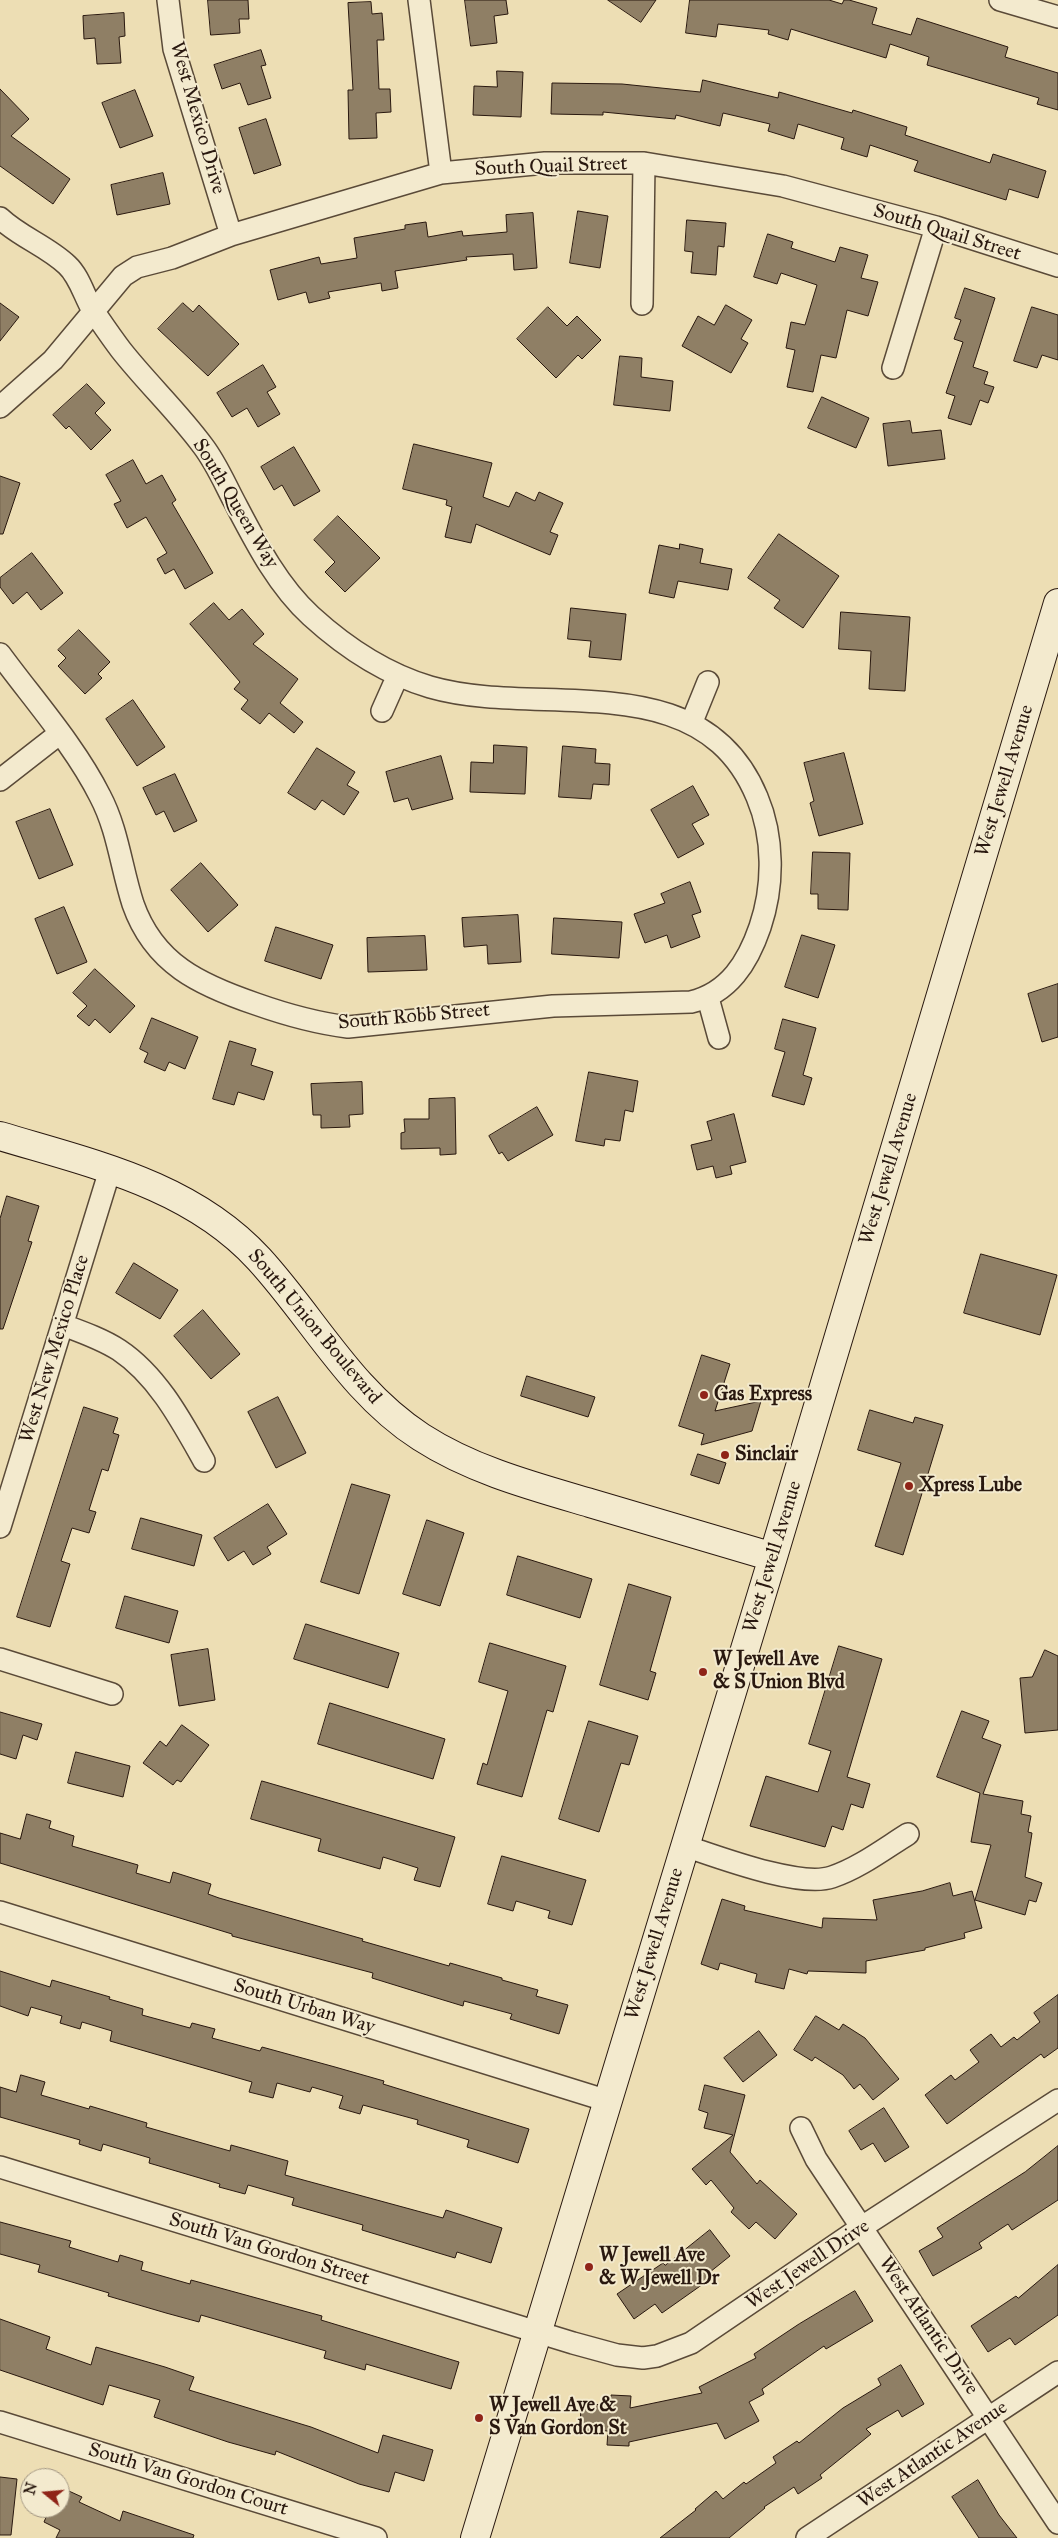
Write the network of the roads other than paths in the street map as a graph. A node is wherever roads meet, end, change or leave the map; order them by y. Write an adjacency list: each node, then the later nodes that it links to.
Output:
1 (168, 0): 9 (street, West Mexico Drive)
2 (419, 0): 6 (street)
3 (1000, 0): 4 (street)
4 (1058, 17)
5 (644, 164): 6 (street, South Quail Street); 8 (street, South Quail Street); 11 (street)
6 (441, 173): 9 (street, South Quail Street)
7 (0, 218): 12 (street, South Queen Way)
8 (936, 228): 10 (street, South Quail Street); 13 (street)
9 (231, 235): 12 (street, South Quail Street)
10 (1057, 263)
11 (642, 304)
12 (93, 310): 14 (street, South Quail Street); 17 (street, South Queen Way)
13 (893, 368)
14 (0, 407)
15 (1058, 603): 31 (main road, West Jewell Avenue)
16 (0, 654): 21 (street, South Robb Street)
17 (398, 674): 19 (street); 20 (street, South Queen Way)
18 (708, 682): 20 (street)
19 (382, 711)
20 (691, 724): 23 (street, South Queen Way)
21 (59, 734): 22 (street); 24 (street, South Robb Street)
22 (0, 780)
23 (770, 848): 24 (street, South Robb Street)
24 (708, 998): 25 (street)
25 (719, 1038)
26 (0, 1136): 27 (main road, South Union Boulevard)
27 (110, 1170): 28 (street, West New Mexico Place); 31 (main road, South Union Boulevard)
28 (64, 1325): 29 (street); 30 (street, West New Mexico Place)
29 (204, 1462)
30 (0, 1527)
31 (773, 1557): 35 (main road, West Jewell Avenue)
32 (0, 1659): 33 (street)
33 (112, 1694)
34 (908, 1834): 35 (street)
35 (684, 1846): 38 (main road, West Jewell Avenue)
36 (0, 1912): 38 (street, South Urban Way)
37 (1058, 2100): 41 (street, West Jewell Drive)
38 (608, 2101): 42 (main road, West Jewell Avenue)
39 (801, 2128): 41 (street, West Atlantic Drive)
40 (0, 2168): 42 (street, South Van Gordon Street)
41 (862, 2227): 42 (street, West Jewell Drive); 44 (street, West Atlantic Drive)
42 (538, 2332): 48 (main road, West Jewell Avenue)
43 (1058, 2372): 44 (street, West Atlantic Avenue)
44 (989, 2418): 46 (street, West Atlantic Drive); 49 (street, West Atlantic Avenue)
45 (0, 2422): 47 (street, South Van Gordon Court)
46 (1058, 2523)
47 (376, 2538)
48 (475, 2538)
49 (807, 2538)

